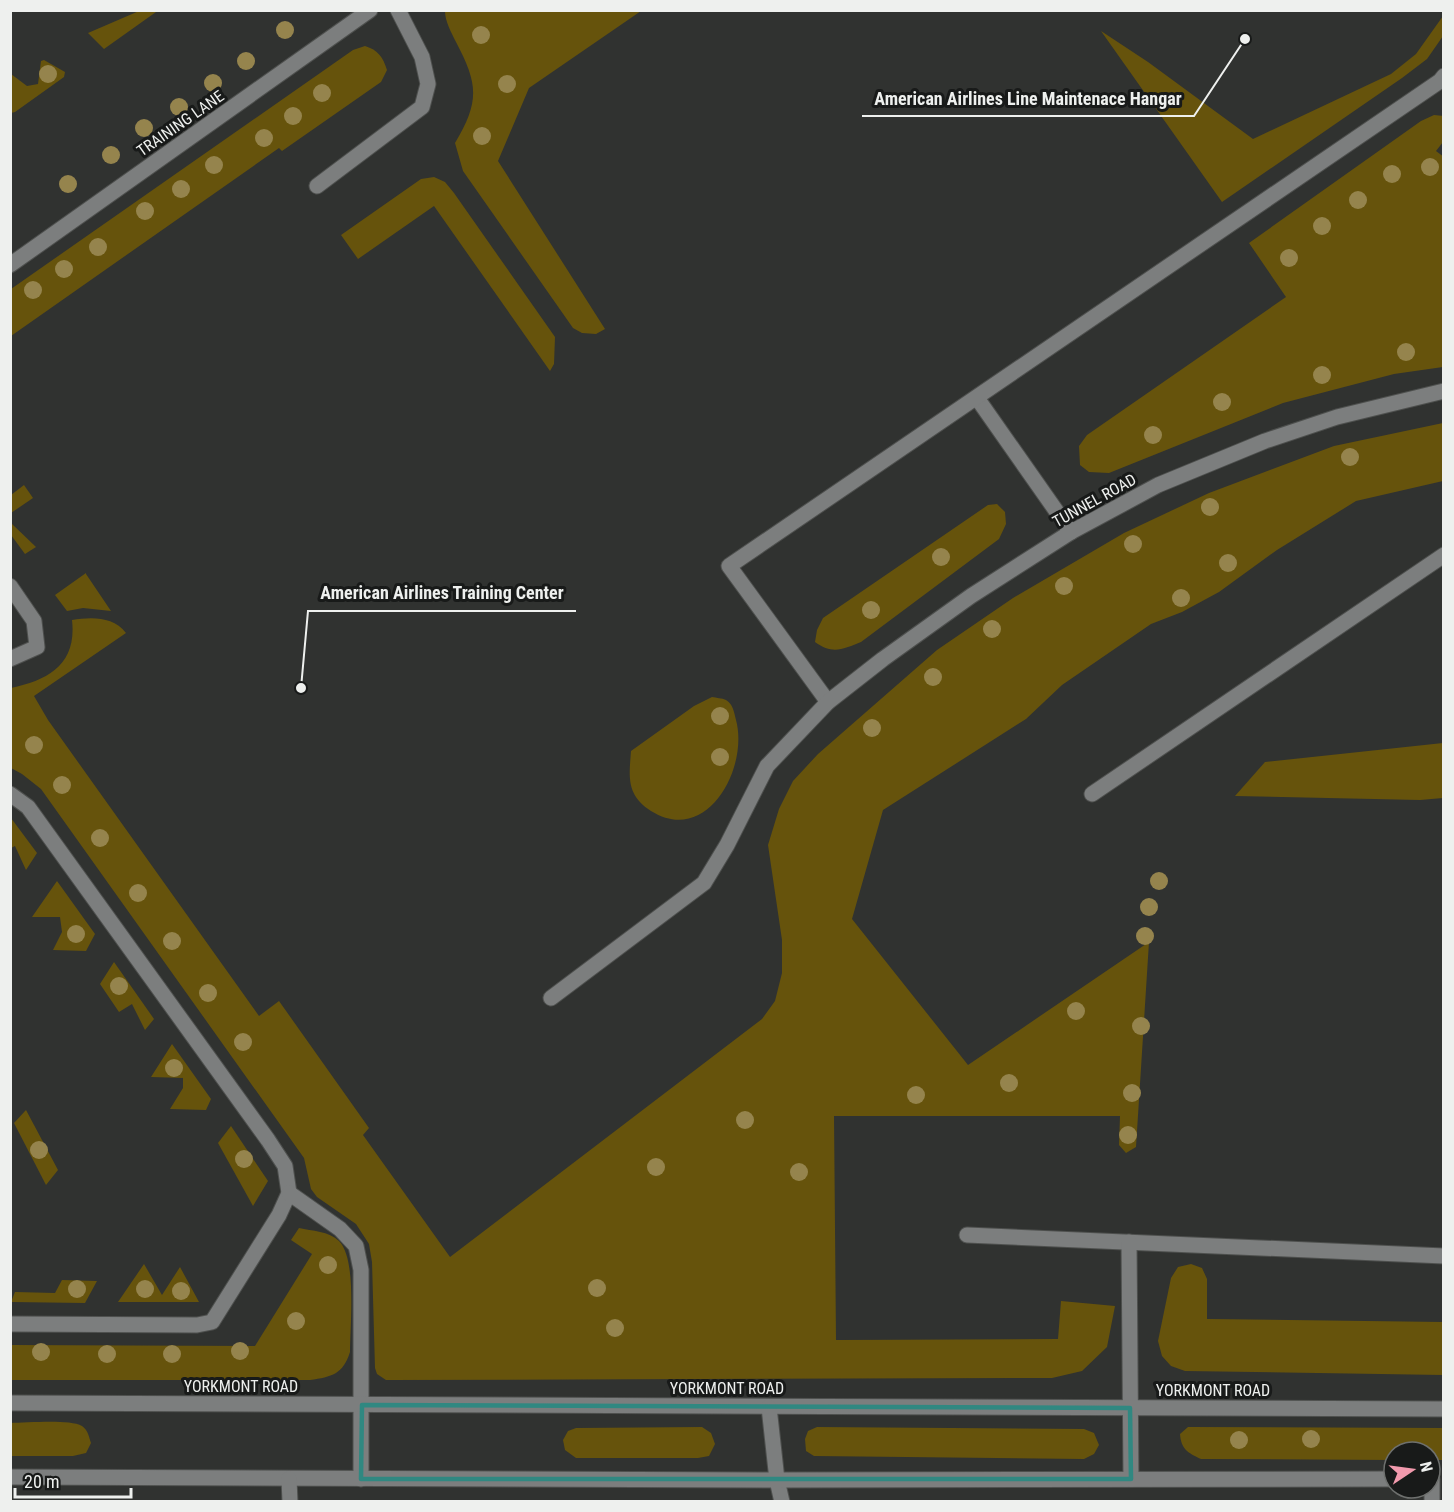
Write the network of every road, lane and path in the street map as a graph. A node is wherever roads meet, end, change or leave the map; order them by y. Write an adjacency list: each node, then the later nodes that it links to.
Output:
1 (370, 10): 5 (street, TRAINING LANE)
2 (398, 10): 4 (street)
3 (1443, 76): 7 (street)
4 (317, 186)
5 (10, 265)
6 (1443, 391): 8 (street, TUNNEL ROAD)
7 (977, 398): 8 (street); 12 (street)
8 (1071, 532): 12 (street, TUNNEL ROAD)
9 (1443, 555): 14 (street)
10 (10, 586): 11 (street)
11 (10, 659)
12 (828, 702): 15 (street, TUNNEL ROAD)
13 (10, 794): 16 (street)
14 (1092, 794)
15 (551, 998)
16 (289, 1193): 20 (street); 22 (street)
17 (967, 1235): 18 (street)
18 (1129, 1242): 19 (street); 24 (street)
19 (1443, 1256)
20 (10, 1324)
21 (10, 1403): 22 (street, YORKMONT ROAD)
22 (362, 1405): 23 (street, YORKMONT ROAD); 28 (street)
23 (769, 1407): 24 (street, YORKMONT ROAD); 31 (street)
24 (1130, 1408): 25 (street, YORKMONT ROAD); 29 (street)
25 (1443, 1408)
26 (10, 1477): 27 (street)
27 (289, 1479): 28 (street); 32 (street)
28 (361, 1479): 31 (street)
29 (1131, 1479): 30 (street); 31 (street)
30 (1382, 1479)
31 (777, 1480): 33 (street)
32 (290, 1502)
33 (782, 1502)

